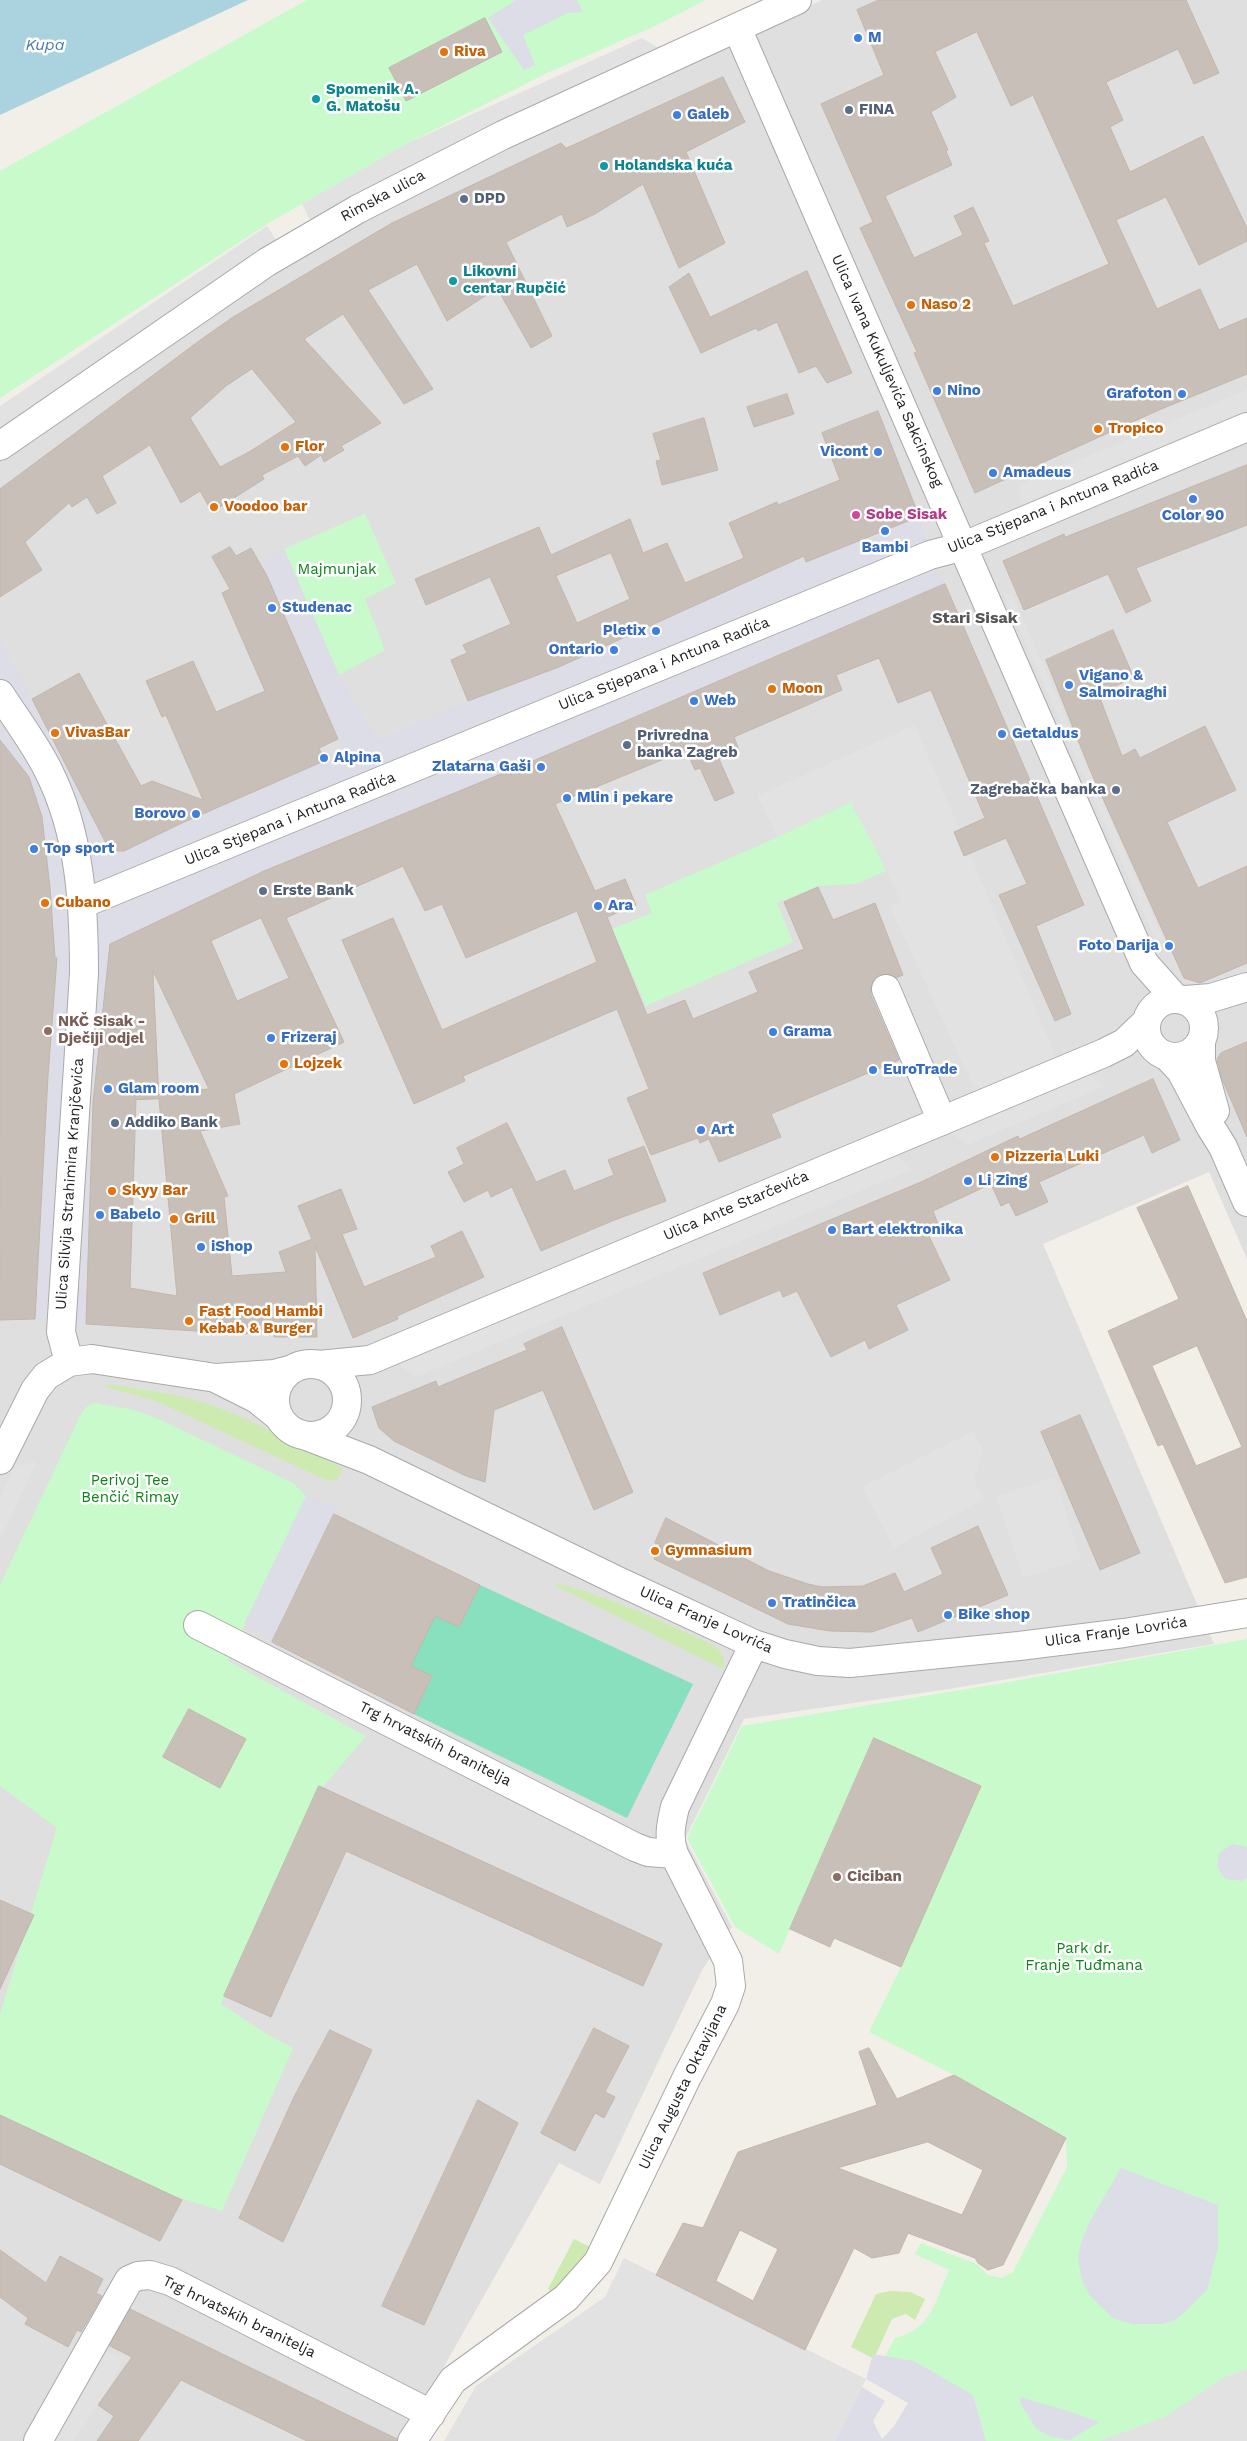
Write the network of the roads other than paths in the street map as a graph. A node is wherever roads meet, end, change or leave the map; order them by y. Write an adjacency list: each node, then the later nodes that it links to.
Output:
1 (797, 0): 2 (street, Rimska ulica)
2 (737, 28): 4 (street, Rimska ulica); 5 (street, Ulica Ivana Kukuljevića Sakcinskog)
3 (1247, 427): 5 (street, Ulica Stjepana i Antuna Radića)
4 (0, 446)
5 (964, 546): 7 (street, Ulica Stjepana i Antuna Radića); 8 (street, Ulica Ivana Kukuljevića Sakcinskog)
6 (0, 694): 7 (street, Ulica Silvija Strahimira Kranjčevića)
7 (82, 904): 20 (street, Ulica Silvija Strahimira Kranjčevića)
8 (1144, 963): 11 (street, Ulica Ivana Kukuljevića Sakcinskog); 12 (street, Ulica Ivana Kukuljevića Sakcinskog)
9 (1245, 988): 11 (street); 13 (street)
10 (886, 989): 16 (street)
11 (1181, 1000): 12 (street); 13 (street)
12 (1148, 1018): 14 (street, Ulica Ante Starčevića); 15 (street)
13 (1203, 1038): 15 (street); 17 (street)
14 (1104, 1054): 15 (street, Ulica Ante Starčevića); 16 (street, Ulica Ante Starčevića)
15 (1164, 1055): 17 (street)
16 (942, 1121): 19 (street, Ulica Ante Starčevića)
17 (1223, 1147): 18 (street)
18 (1247, 1202)
19 (370, 1360): 21 (street, Ulica Ante Starčevića); 23 (street, Ulica Ante Starčevića)
20 (68, 1362): 22 (street, Ulica Ante Starčevića); 26 (street)
21 (306, 1367): 22 (street, Ulica Ante Starčevića); 23 (street); 24 (street)
22 (216, 1378): 24 (street, Ulica Ante Starčevića)
23 (347, 1404): 25 (street); 27 (street, Ulica Franje Lovrića)
24 (278, 1416): 25 (street)
25 (309, 1437): 27 (street, Ulica Franje Lovrića)
26 (0, 1460)
27 (369, 1460): 30 (street, Ulica Franje Lovrića)
28 (1247, 1613): 30 (street, Ulica Franje Lovrića)
29 (198, 1625): 31 (street, Trg hrvatskih branitelja)
30 (754, 1644): 31 (street, Ulica Augusta Oktavijana)
31 (674, 1854): 32 (street, Ulica Augusta Oktavijana)
32 (431, 2414): 33 (street, Trg hrvatskih branitelja); 34 (street, Ulica Augusta Oktavijana)
33 (38, 2441)
34 (412, 2441)

